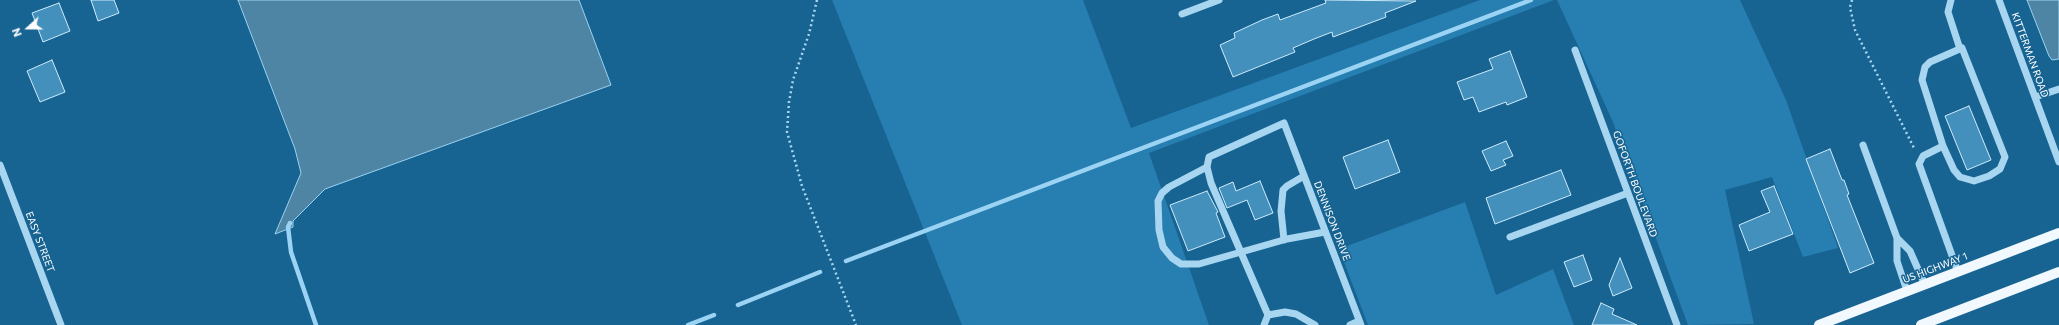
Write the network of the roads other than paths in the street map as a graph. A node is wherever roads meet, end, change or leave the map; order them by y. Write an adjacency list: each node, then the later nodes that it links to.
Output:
1 (1219, 0): 4 (street)
2 (1951, 0): 5 (street)
3 (1999, 0): 8 (street, KITTERMAN ROAD)
4 (1182, 14)
5 (1960, 49): 10 (street); 10 (street)
6 (1575, 50): 15 (street, GOFORTH BOULEVARD)
7 (2059, 89): 8 (street)
8 (2035, 97): 11 (street, KITTERMAN ROAD)
9 (1863, 145): 19 (street)
10 (1943, 146): 22 (street)
11 (2059, 162)
12 (0, 166): 28 (street, EASY STREET)
13 (1207, 167): 14 (street, DENNISON DRIVE); 21 (street); 21 (street)
14 (1304, 176): 16 (street, DENNISON DRIVE); 20 (street)
15 (1628, 193): 18 (street); 32 (street, GOFORTH BOULEVARD)
16 (1325, 232): 20 (street); 27 (street, DENNISON DRIVE)
17 (2059, 233): 22 (main road, US HIGHWAY 1)
18 (1510, 237)
19 (1897, 238): 24 (street); 25 (street)
20 (1284, 240): 21 (street)
21 (1241, 253): 26 (street)
22 (1958, 272): 24 (main road, US HIGHWAY 1)
23 (2059, 272): 34 (main road)
24 (1925, 285): 25 (main road, US HIGHWAY 1)
25 (1907, 291): 33 (main road, US HIGHWAY 1)
26 (1268, 315): 29 (street); 30 (street)
27 (1360, 323): 31 (street)
28 (61, 325)
29 (1264, 325)
30 (1314, 325)
31 (1350, 325)
32 (1677, 325)
33 (1819, 325)
34 (1921, 325)

